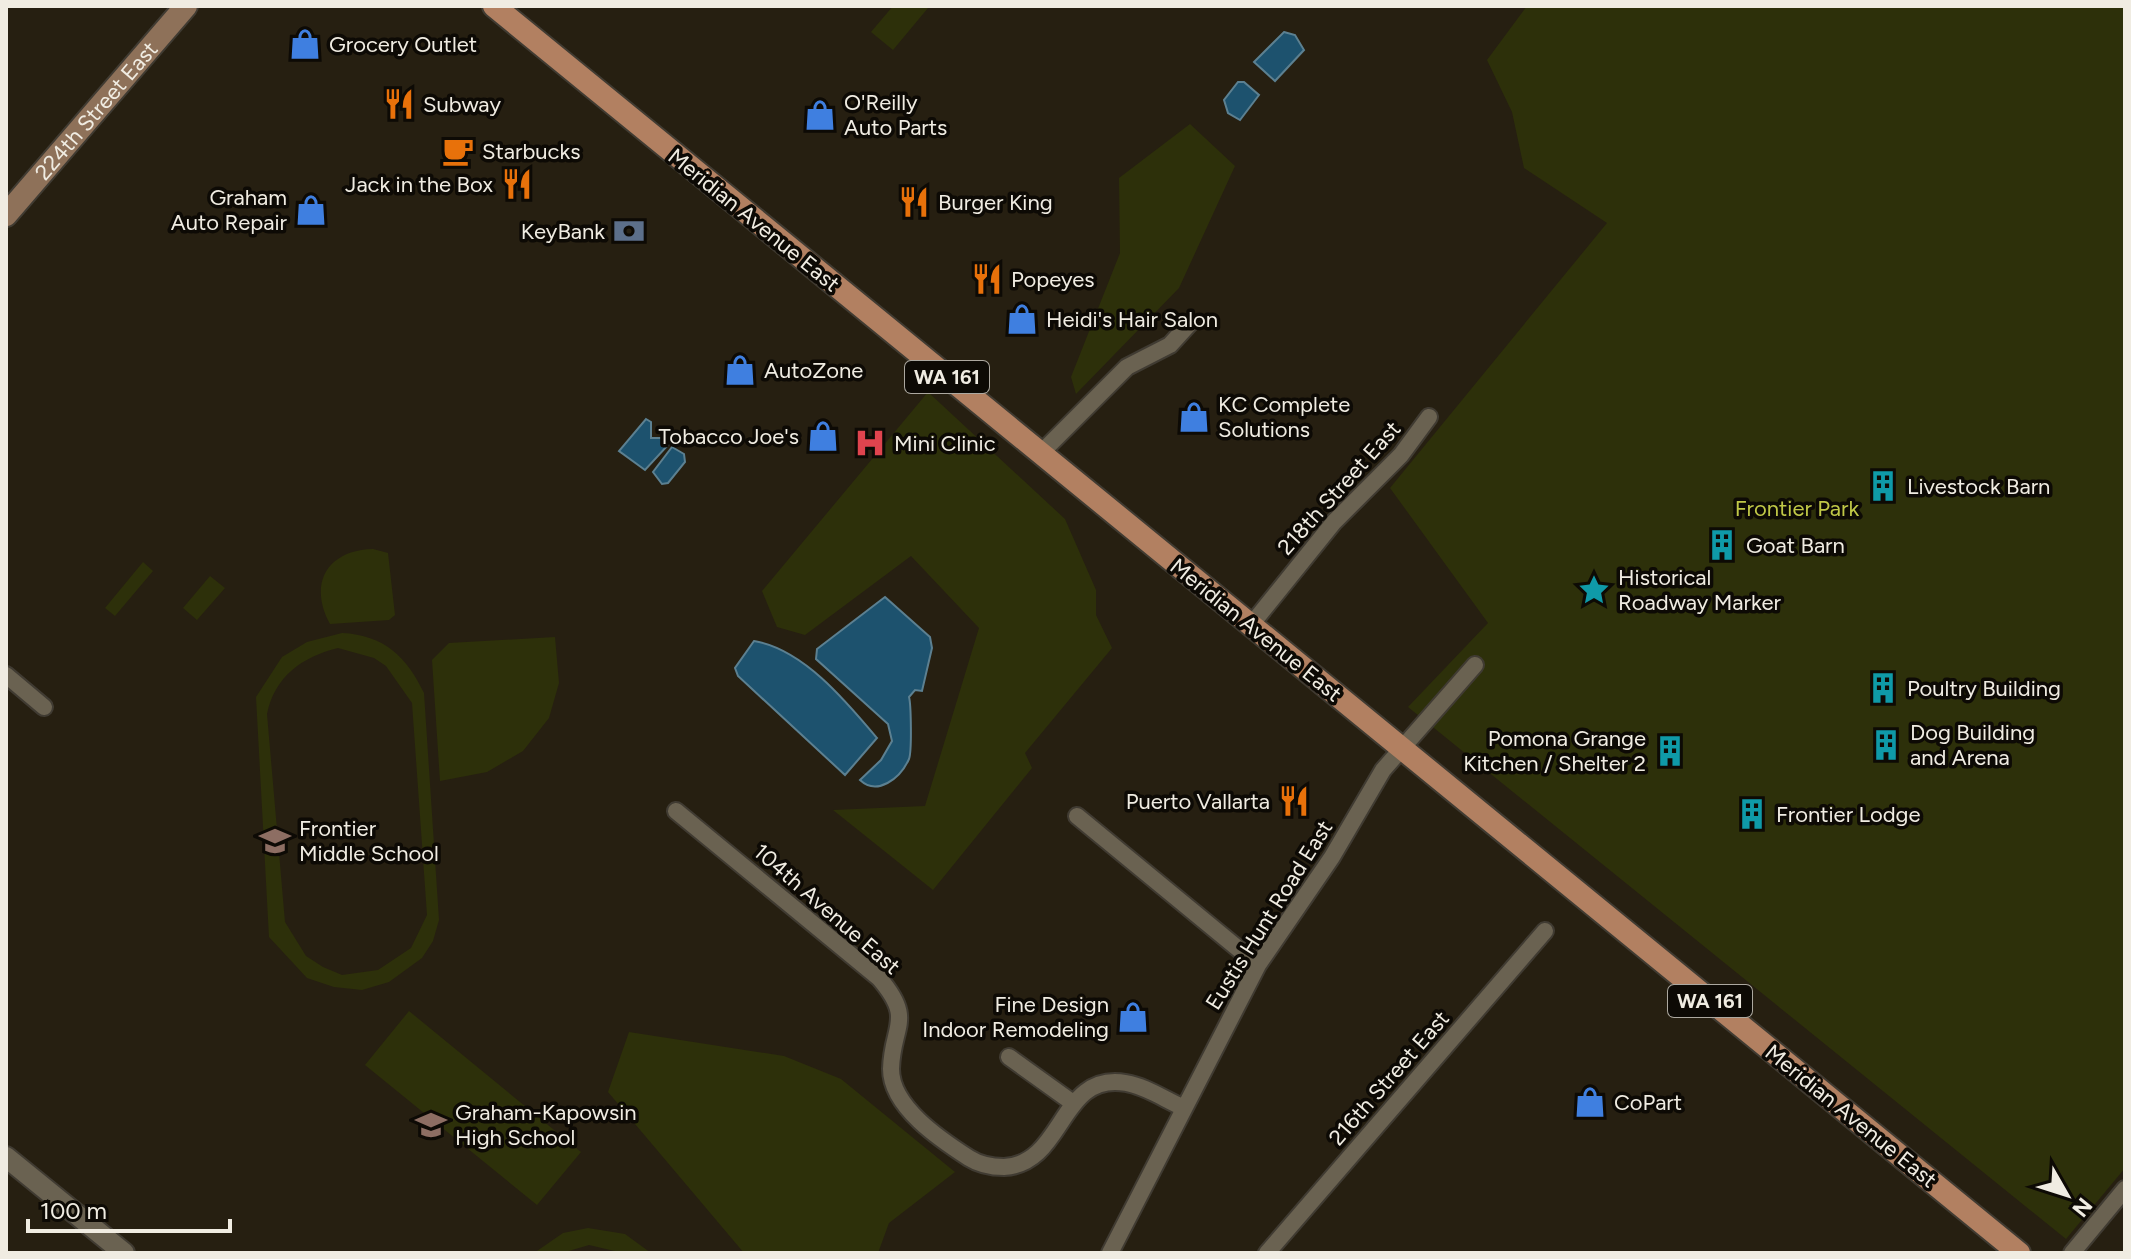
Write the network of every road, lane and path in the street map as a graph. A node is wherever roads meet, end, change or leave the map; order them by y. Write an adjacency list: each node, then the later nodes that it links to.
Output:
1 (186, 6): 3 (main road, 224th Street East)
2 (494, 6): 6 (main road, Meridian Avenue East / WA 161)
3 (6, 215)
4 (1190, 323): 6 (street)
5 (1429, 417): 7 (street, 218th Street East)
6 (1041, 453): 7 (main road, Meridian Avenue East / WA 161)
7 (1251, 625): 11 (main road, Meridian Avenue East / WA 161)
8 (1475, 665): 11 (street, Eustis Hunt Road East)
9 (6, 675): 10 (street)
10 (44, 707)
11 (1400, 749): 15 (street, Eustis Hunt Road East); 24 (main road, Meridian Avenue East / WA 161)
12 (676, 811): 17 (street, 104th Avenue East)
13 (1077, 816): 15 (street)
14 (1545, 931): 23 (street, 216th Street East)
15 (1258, 965): 18 (street, Eustis Hunt Road East)
16 (1009, 1057): 17 (street)
17 (1073, 1103): 18 (street, 104th Avenue East)
18 (1182, 1107): 22 (street, Eustis Hunt Road East)
19 (6, 1157): 21 (street)
20 (2125, 1189): 25 (street)
21 (124, 1253)
22 (1110, 1253)
23 (1267, 1253)
24 (2019, 1253)
25 (2072, 1253)

